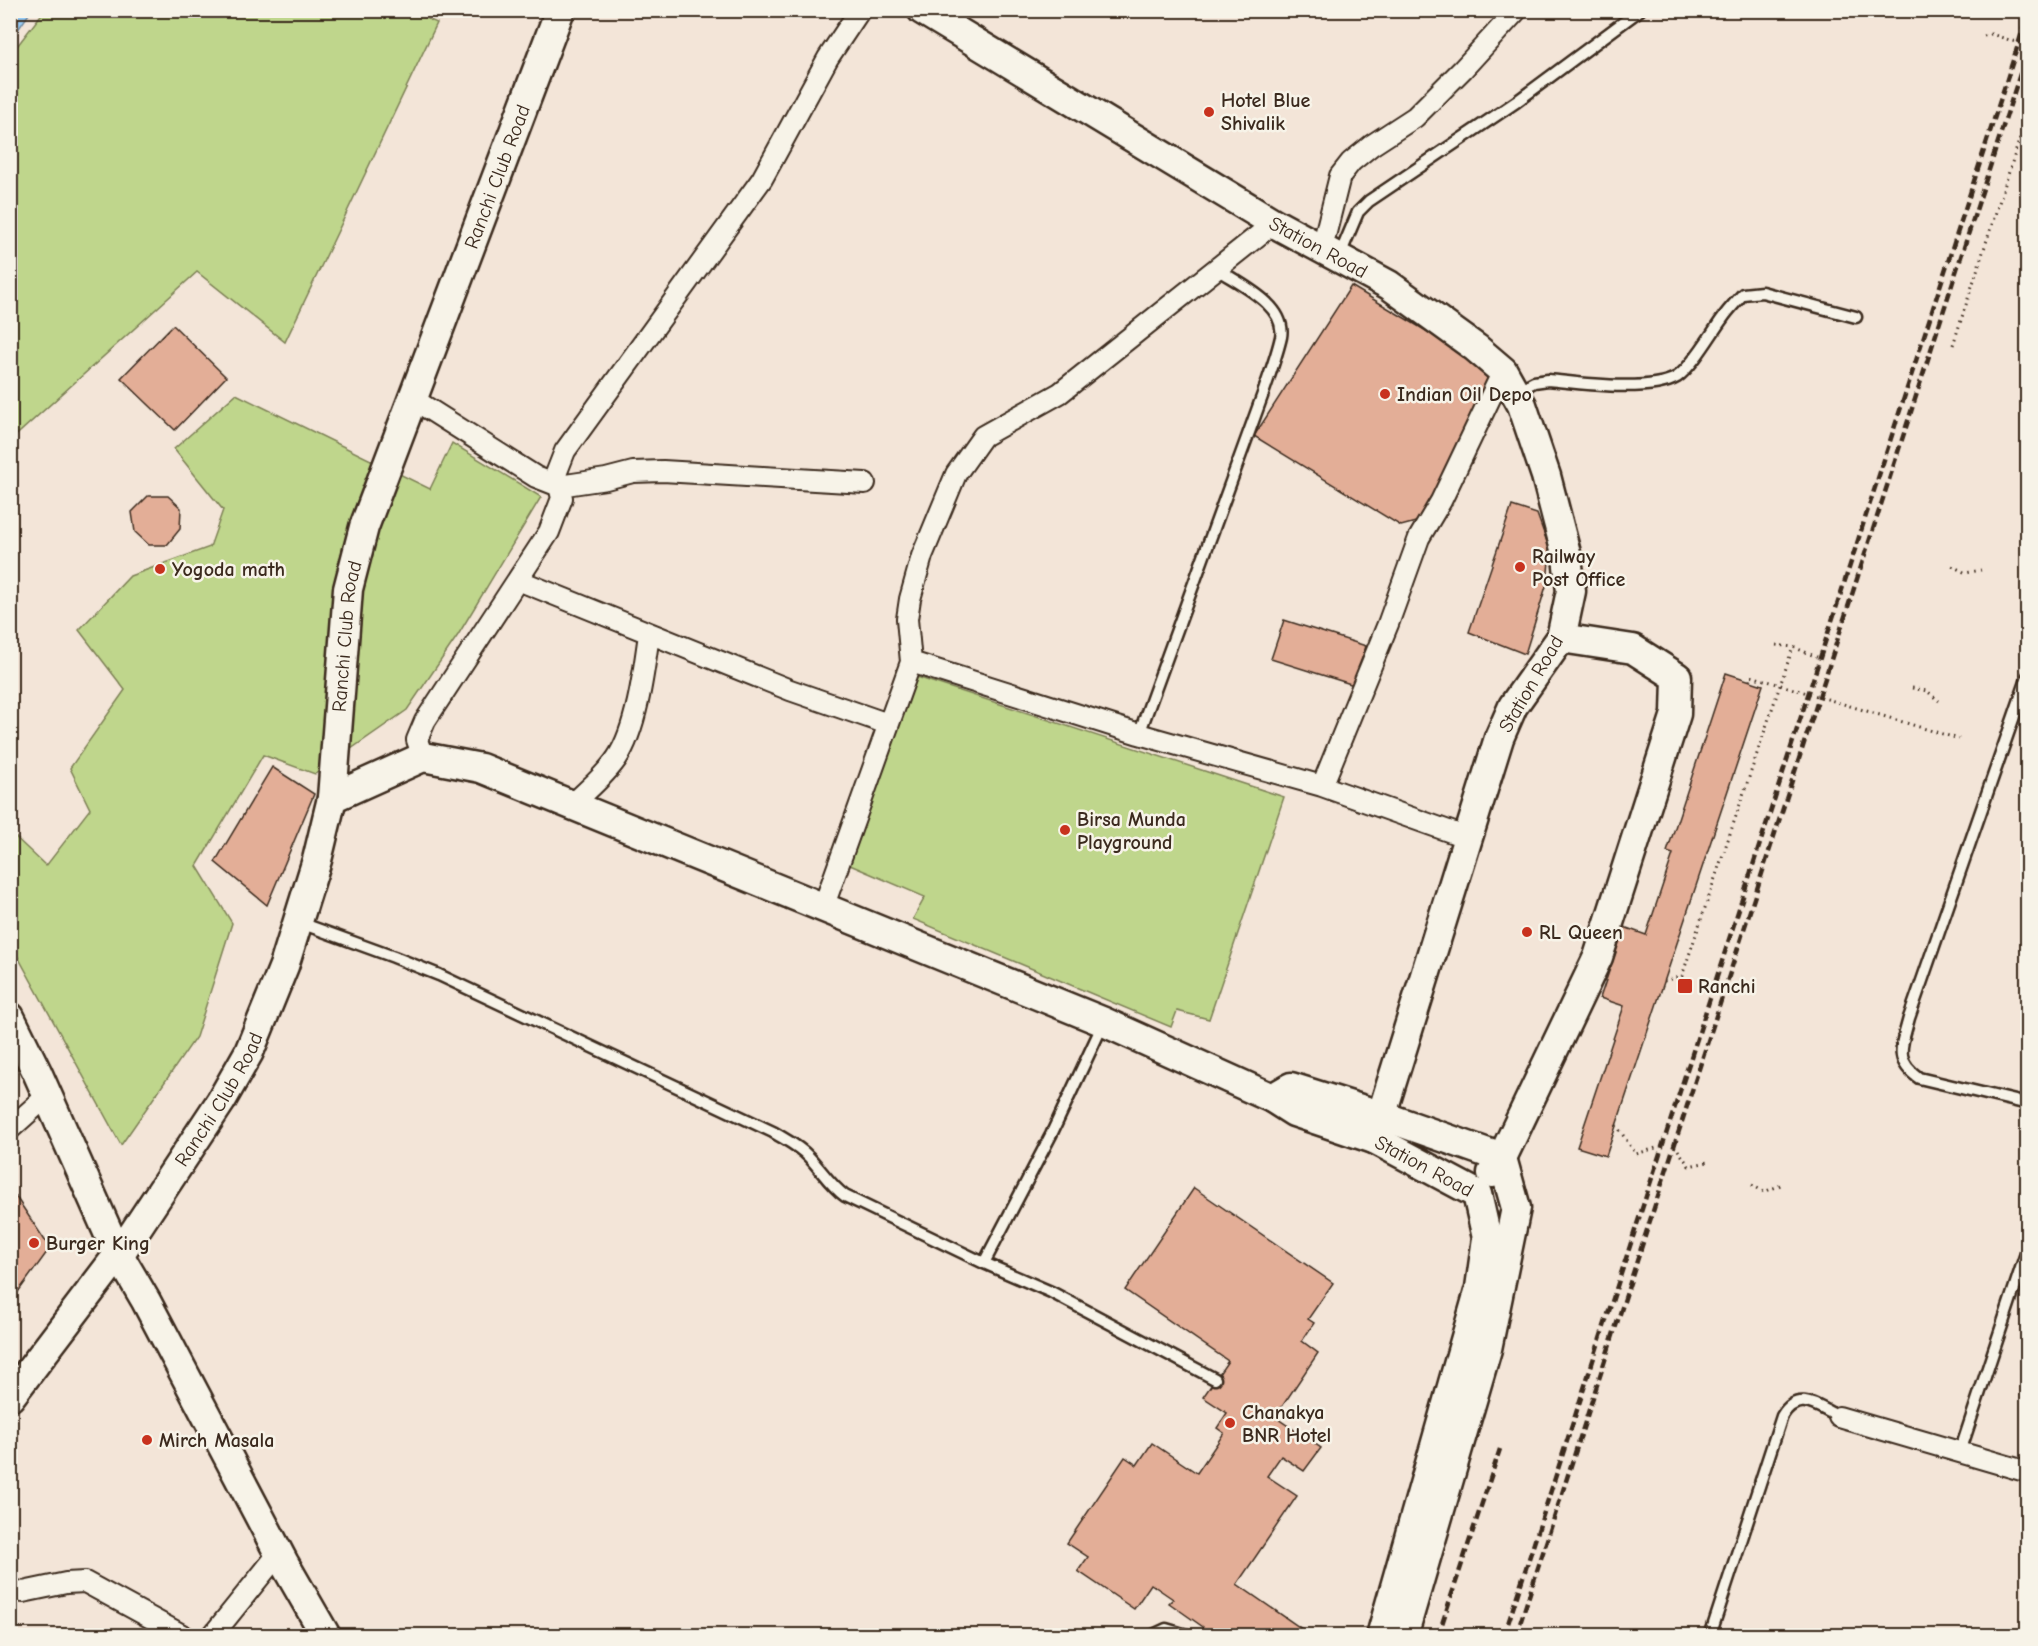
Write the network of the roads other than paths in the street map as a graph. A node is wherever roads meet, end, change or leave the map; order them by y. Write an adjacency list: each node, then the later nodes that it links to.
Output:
1 (560, 10): 11 (street, Ranchi Club Road)
2 (860, 10): 13 (street)
3 (922, 10): 6 (street, Station Road)
4 (1517, 10): 7 (street)
5 (1640, 10): 7 (lane)
6 (1274, 223): 7 (street, Station Road); 8 (street)
7 (1331, 253): 10 (street, Station Road)
8 (1217, 269): 17 (street); 21 (lane)
9 (1856, 317): 10 (lane)
10 (1509, 382): 16 (street, Station Road); 23 (street)
11 (413, 399): 13 (street); 24 (street, Ranchi Club Road)
12 (865, 483): 13 (street)
13 (559, 486): 14 (street)
14 (518, 580): 15 (street); 22 (street)
15 (649, 634): 20 (street); 25 (street)
16 (1561, 638): 26 (street, Station Road); 35 (street)
17 (911, 662): 20 (street); 21 (street)
18 (2028, 676): 19 (lane)
19 (2026, 688): 32 (lane)
20 (888, 724): 27 (street)
21 (1139, 734): 23 (street)
22 (423, 757): 24 (street); 25 (street)
23 (1322, 786): 26 (street)
24 (333, 798): 28 (street, Ranchi Club Road)
25 (572, 805): 27 (street)
26 (1468, 837): 33 (street, Station Road)
27 (823, 908): 30 (street)
28 (298, 922): 38 (street, Ranchi Club Road); 39 (lane)
29 (10, 1017): 31 (street)
30 (1104, 1022): 33 (street); 39 (lane)
31 (48, 1095): 34 (street); 38 (street)
32 (2028, 1104)
33 (1378, 1127): 35 (street); 36 (street, Station Road)
34 (10, 1129)
35 (1502, 1158): 36 (street); 53 (street)
36 (1477, 1194): 52 (street, Station Road)
37 (2028, 1247): 43 (lane)
38 (119, 1254): 41 (street, Ranchi Club Road); 45 (street)
39 (984, 1263): 40 (lane)
40 (1215, 1379)
41 (10, 1397)
42 (1839, 1417): 43 (street); 54 (lane)
43 (1960, 1452): 44 (street)
44 (2028, 1472)
45 (279, 1553): 48 (street); 49 (street)
46 (10, 1590): 47 (street)
47 (184, 1635)
48 (212, 1635)
49 (326, 1635)
50 (1151, 1635): 51 (lane)
51 (1190, 1635)
52 (1381, 1635)
53 (1403, 1635)
54 (1710, 1635)

